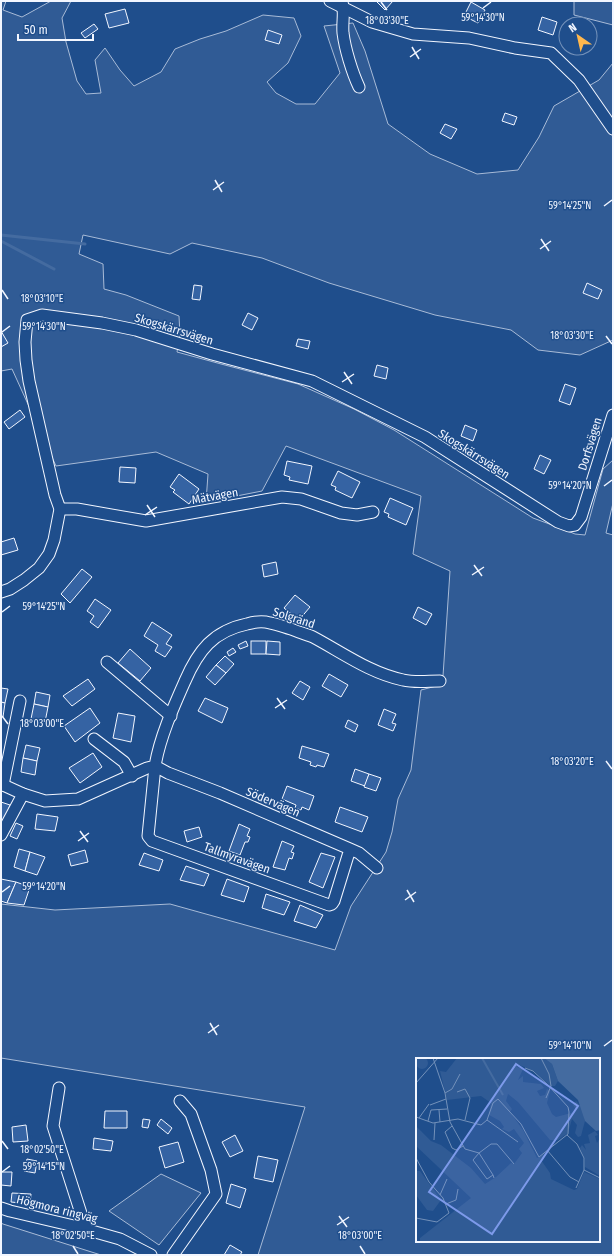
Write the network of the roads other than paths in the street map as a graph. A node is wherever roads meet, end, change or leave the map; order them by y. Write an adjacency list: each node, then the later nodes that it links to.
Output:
1 (330, 1): 2 (street)
2 (343, 4): 3 (street); 4 (street)
3 (359, 87)
4 (613, 129)
5 (613, 415): 6 (street, Dorfsvägen)
6 (610, 438): 9 (street, Dorfsvägen)
7 (60, 509): 8 (street, Mätvägen); 9 (street, Skogskärrsvägen); 10 (street, Skogskärrsvägen)
8 (373, 512)
9 (575, 525)
10 (1, 592)
11 (108, 662): 14 (street)
12 (440, 681): 14 (street, Solgränd)
13 (20, 701): 18 (street)
14 (171, 716): 16 (street, Solgränd)
15 (94, 739): 17 (street)
16 (155, 766): 17 (street); 21 (street, Södervägen); 21 (street, Tallmyravägen)
17 (132, 776): 19 (street)
18 (2, 784): 19 (street)
19 (23, 794): 20 (street)
20 (1, 835)
21 (350, 849): 22 (street, Södervägen)
22 (377, 868)
23 (59, 1088): 26 (street)
24 (180, 1102): 28 (street)
25 (1, 1208): 26 (street, Högmora ringväg)
26 (86, 1229): 27 (street, Högmora ringväg)
27 (151, 1255)
28 (173, 1255)

